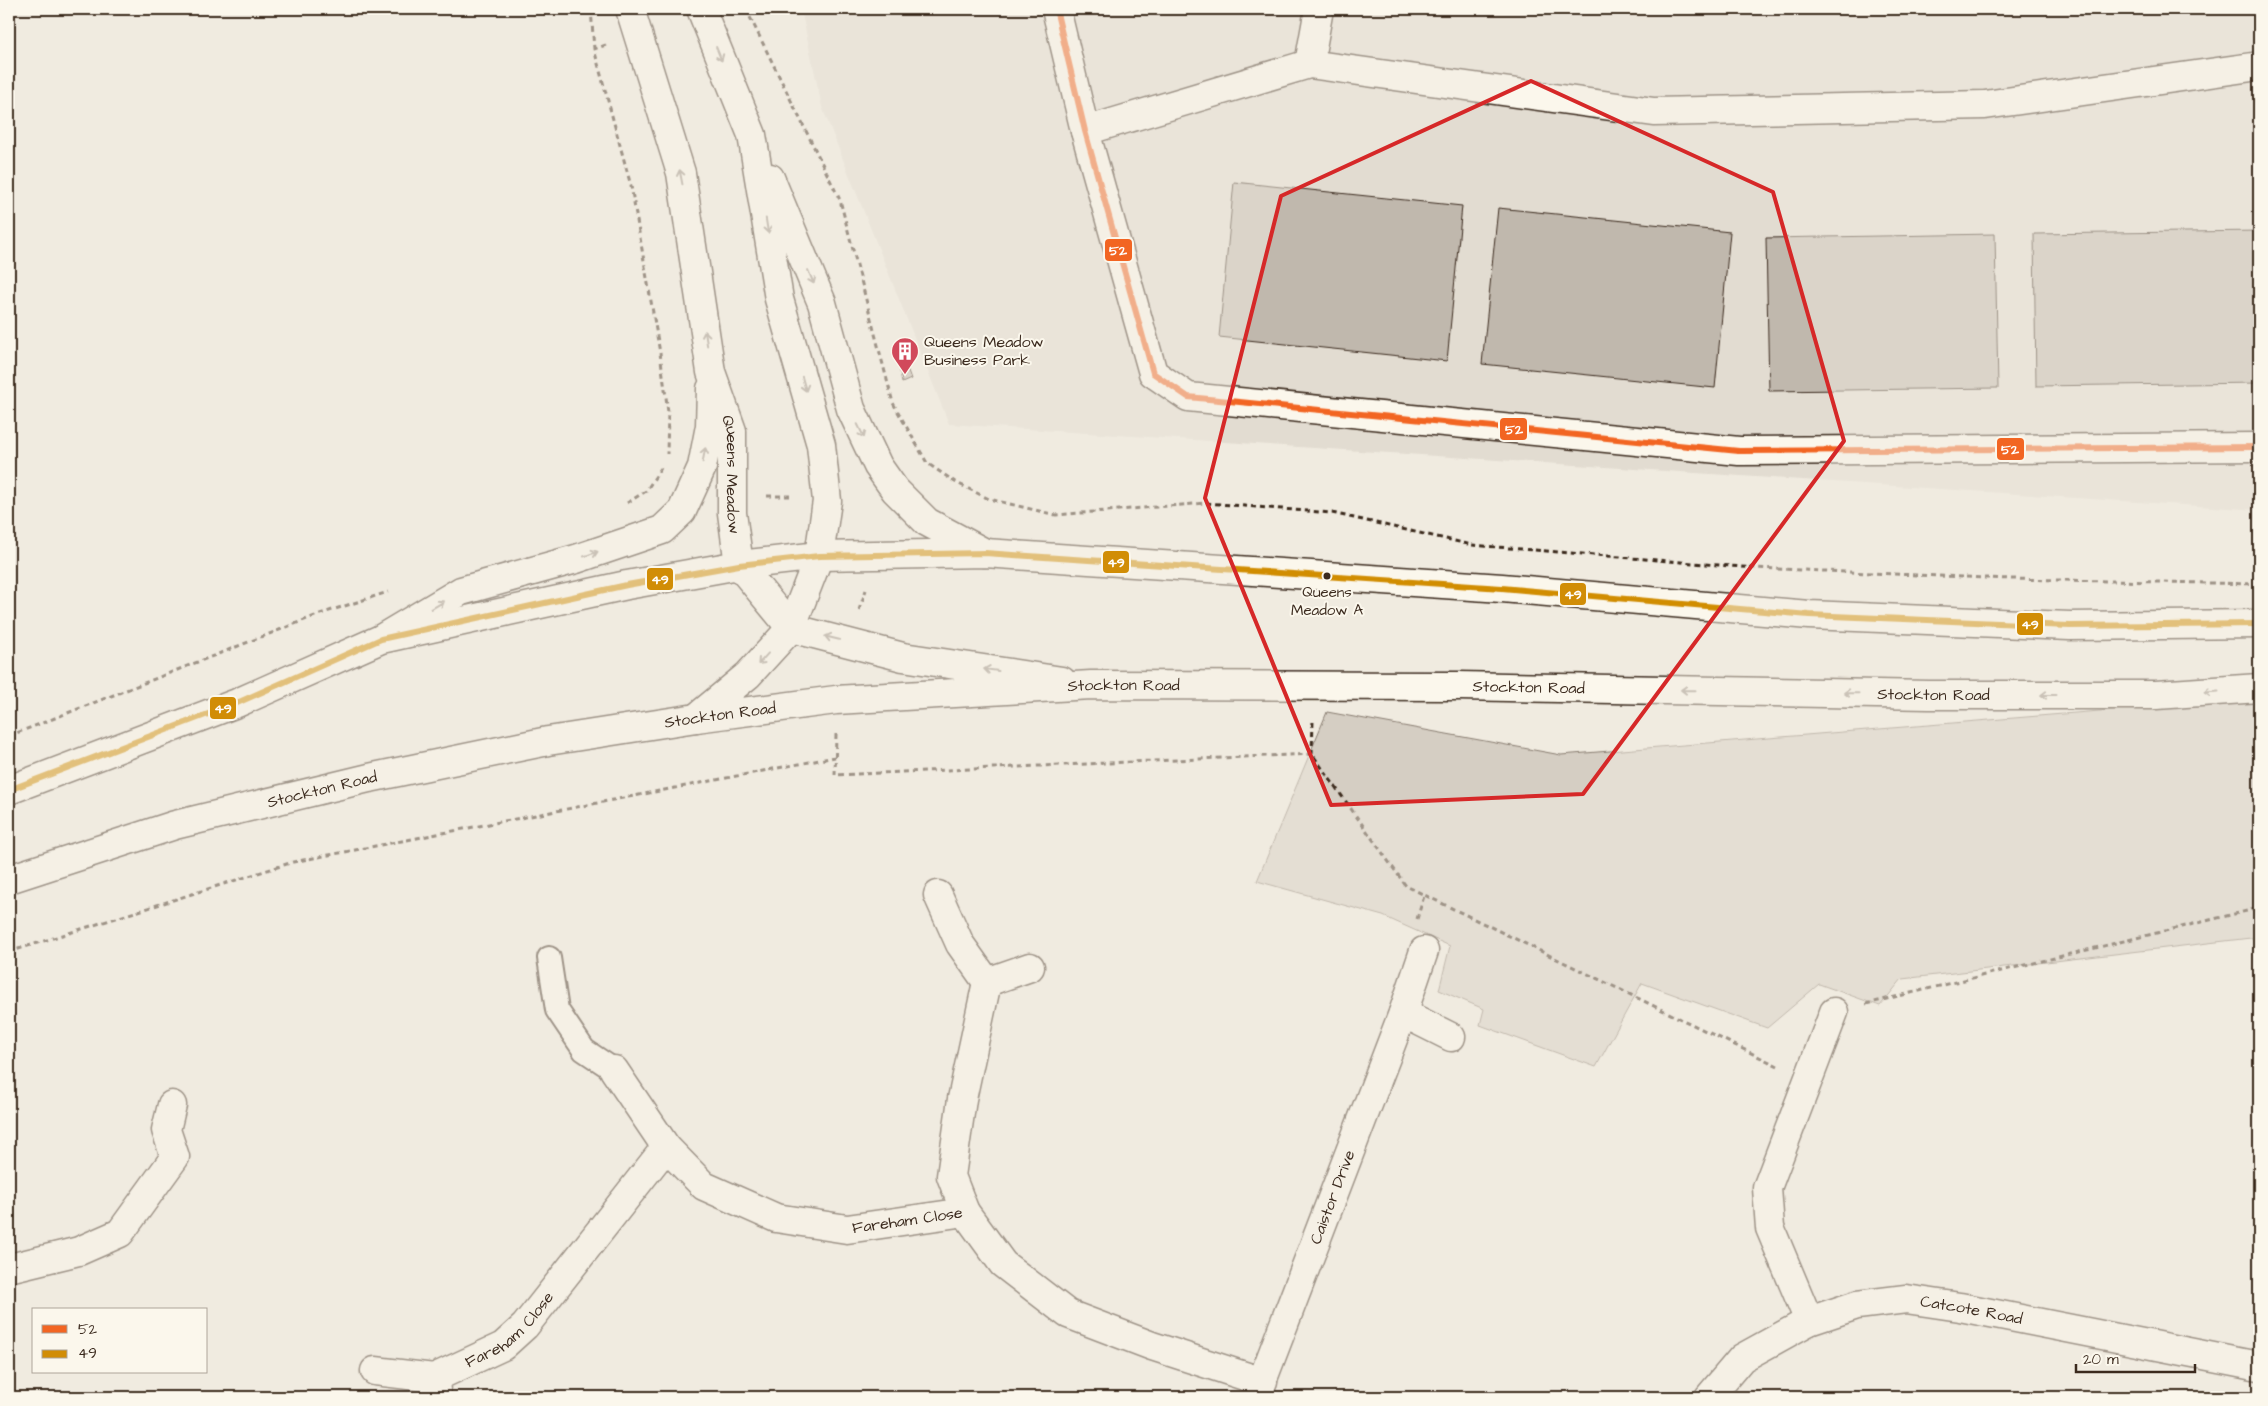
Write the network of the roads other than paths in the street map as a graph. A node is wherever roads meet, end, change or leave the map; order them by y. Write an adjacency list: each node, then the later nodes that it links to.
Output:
1 (630, 9): 9 (main road, Queens Meadow, one-way to 1)
2 (701, 9): 8 (main road, one-way to 8)
3 (1056, 9): 7 (main road)
4 (1319, 9): 5 (main road)
5 (1309, 64): 6 (main road); 7 (main road)
6 (2259, 66)
7 (1085, 131): 10 (main road)
8 (752, 135): 11 (main road, one-way to 11); 12 (main road, one-way to 12)
9 (711, 372): 13 (main road, Queens Meadow); 16 (main road, one-way to 9)
10 (2259, 447)
11 (985, 553): 12 (main road); 14 (main road)
12 (819, 556): 13 (main road); 15 (main road)
13 (739, 565): 15 (main road); 16 (main road)
14 (2259, 624)
15 (791, 628): 17 (main road, one-way to 15); 19 (main road, one-way to 19)
16 (381, 639): 20 (main road)
17 (1091, 685): 18 (main road, Stockton Road, one-way to 17); 19 (main road, Stockton Road)
18 (2259, 688)
19 (696, 718): 21 (main road, Stockton Road)
20 (9, 790)
21 (9, 879)
22 (938, 895): 26 (main road)
23 (1424, 951): 28 (main road, Caistor Drive)
24 (549, 958): 30 (lane)
25 (1030, 967): 26 (main road)
26 (987, 982): 33 (main road, Fareham Close)
27 (1834, 1012): 35 (main road)
28 (1404, 1013): 29 (main road); 39 (main road, Caistor Drive)
29 (1450, 1037)
30 (614, 1070): 32 (main road, Fareham Close)
31 (172, 1105): 34 (main road)
32 (666, 1147): 33 (main road, Fareham Close); 38 (main road, Fareham Close)
33 (965, 1212): 39 (main road, Caistor Drive)
34 (9, 1268)
35 (1809, 1321): 36 (main road, Catcote Road); 40 (main road, Catcote Road)
36 (2259, 1366)
37 (375, 1371): 38 (main road, Fareham Close)
38 (436, 1388)
39 (1259, 1390)
40 (1709, 1397)

